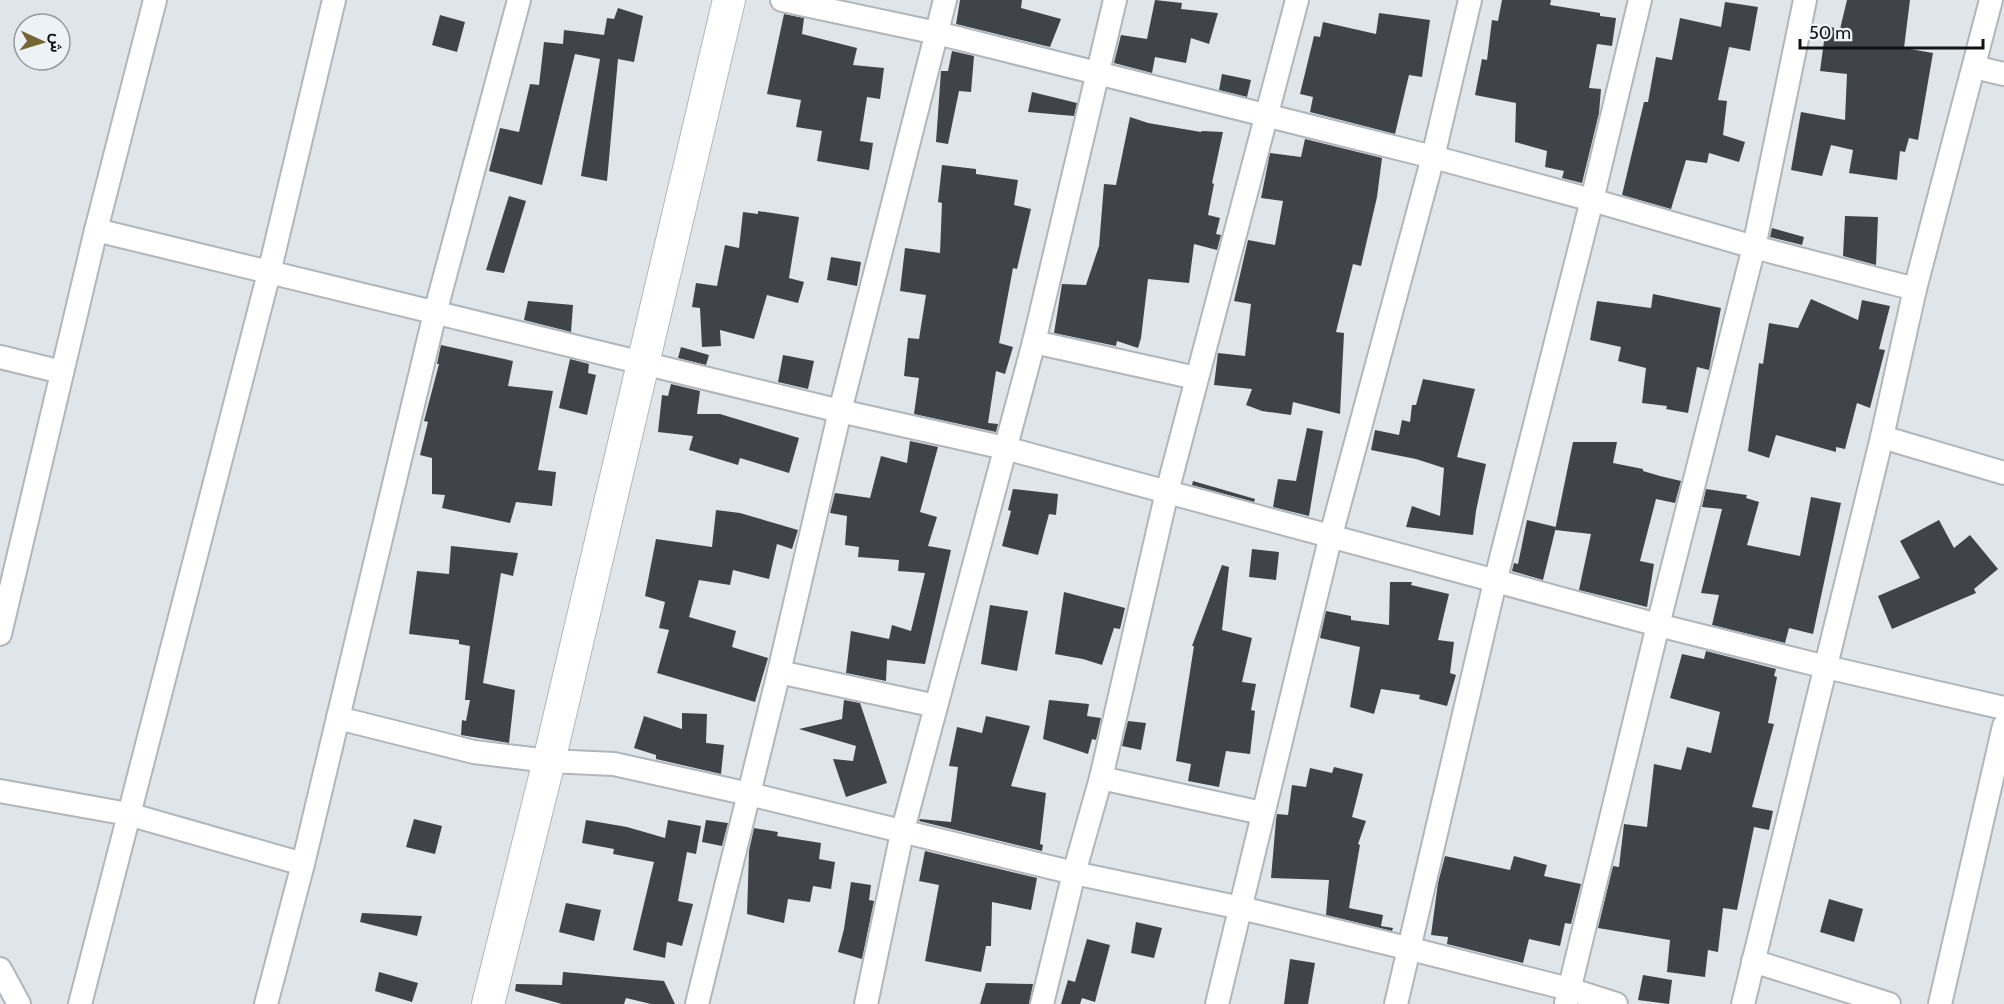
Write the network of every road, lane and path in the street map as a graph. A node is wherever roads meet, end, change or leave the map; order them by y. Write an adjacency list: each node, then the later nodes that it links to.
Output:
1 (155, 0): 20 (street)
2 (334, 0): 22 (street)
3 (519, 0): 24 (street)
4 (729, 0): 27 (street)
5 (782, 0): 13 (street)
6 (945, 0): 13 (street)
7 (1115, 0): 15 (street)
8 (1297, 0): 17 (street)
9 (1470, 0): 18 (street)
10 (1640, 0): 19 (street)
11 (1805, 0): 21 (street)
12 (1991, 0): 14 (street)
13 (937, 33): 15 (street); 30 (street)
14 (1974, 67): 16 (street); 23 (street)
15 (1100, 73): 17 (street); 25 (street)
16 (2004, 74)
17 (1267, 115): 18 (street); 29 (street)
18 (1434, 157): 19 (street); 35 (street)
19 (1592, 200): 21 (street); 36 (street)
20 (96, 230): 22 (street); 28 (street)
21 (1754, 247): 23 (street); 37 (street)
22 (269, 273): 24 (street); 50 (street)
23 (1915, 289): 31 (street)
24 (435, 313): 27 (street); 43 (street)
25 (1034, 342): 29 (street); 32 (street)
26 (0, 357): 28 (street)
27 (644, 363): 30 (street); 45 (street)
28 (62, 372): 38 (street)
29 (1196, 378): 34 (street)
30 (840, 411): 32 (street); 40 (street)
31 (1882, 437): 33 (street); 39 (street)
32 (1005, 448): 34 (street); 41 (street)
33 (2004, 473)
34 (1167, 492): 35 (street); 46 (street)
35 (1331, 535): 36 (street); 49 (street)
36 (1495, 582): 37 (street); 55 (street)
37 (1658, 625): 39 (street); 58 (street)
38 (0, 634)
39 (1826, 667): 42 (street); 56 (street)
40 (779, 672): 41 (street); 48 (street)
41 (936, 706): 51 (street)
42 (2004, 708)
43 (338, 718): 45 (street); 52 (street)
44 (2004, 726): 71 (street)
45 (549, 760): 48 (street); 62 (street)
46 (1101, 778): 49 (street); 53 (street)
47 (0, 790): 50 (street)
48 (749, 794): 51 (street); 63 (street)
49 (1262, 813): 54 (street)
50 (129, 814): 52 (street); 60 (street)
51 (902, 832): 53 (street); 64 (street)
52 (303, 864): 61 (street)
53 (1074, 873): 54 (street); 65 (street)
54 (1241, 908): 55 (street); 66 (street)
55 (1411, 949): 58 (street); 67 (street)
56 (1753, 961): 69 (street); 70 (street)
57 (0, 969): 59 (street)
58 (1568, 997): 68 (street)
59 (19, 1004)
60 (81, 1004)
61 (266, 1004)
62 (488, 1004)
63 (697, 1004)
64 (866, 1004)
65 (1042, 1004)
66 (1217, 1004)
67 (1396, 1004)
68 (1616, 1004)
69 (1743, 1004)
70 (1889, 1004)
71 (1940, 1004)

